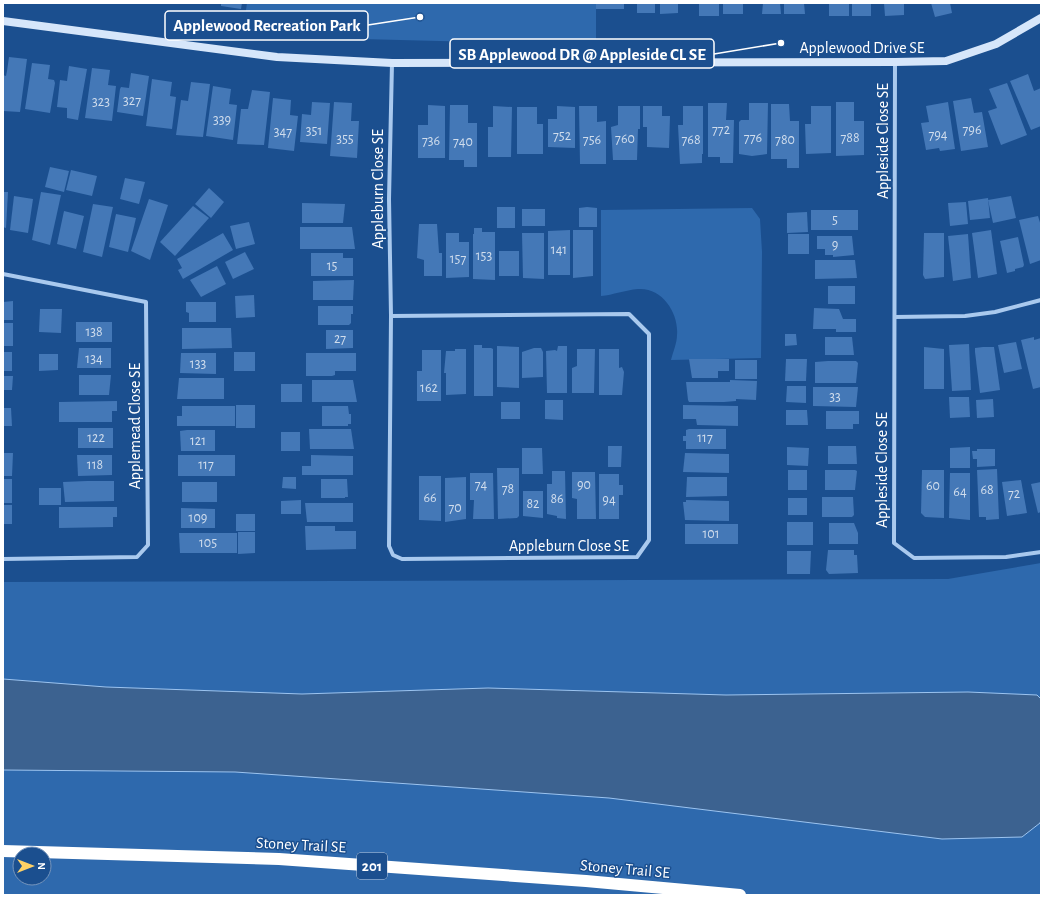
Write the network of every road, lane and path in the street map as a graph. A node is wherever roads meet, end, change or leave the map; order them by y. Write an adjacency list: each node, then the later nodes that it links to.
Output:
1 (1041, 18): 3 (street, Applewood Drive SE)
2 (3, 21): 4 (street, Applewood Drive SE)
3 (895, 62): 4 (street, Applewood Drive SE); 8 (street, Appleside Close SE)
4 (392, 63): 7 (street, Appleburn Close SE)
5 (3, 274): 10 (street, Applemead Close SE)
6 (1041, 300): 8 (street)
7 (391, 316): 7 (street, Appleburn Close SE)
8 (895, 317): 9 (street, Appleside Close SE)
9 (1041, 552)
10 (3, 559)
11 (3, 851): 12 (highway, Stoney Trail SE / 201)
12 (740, 895)

